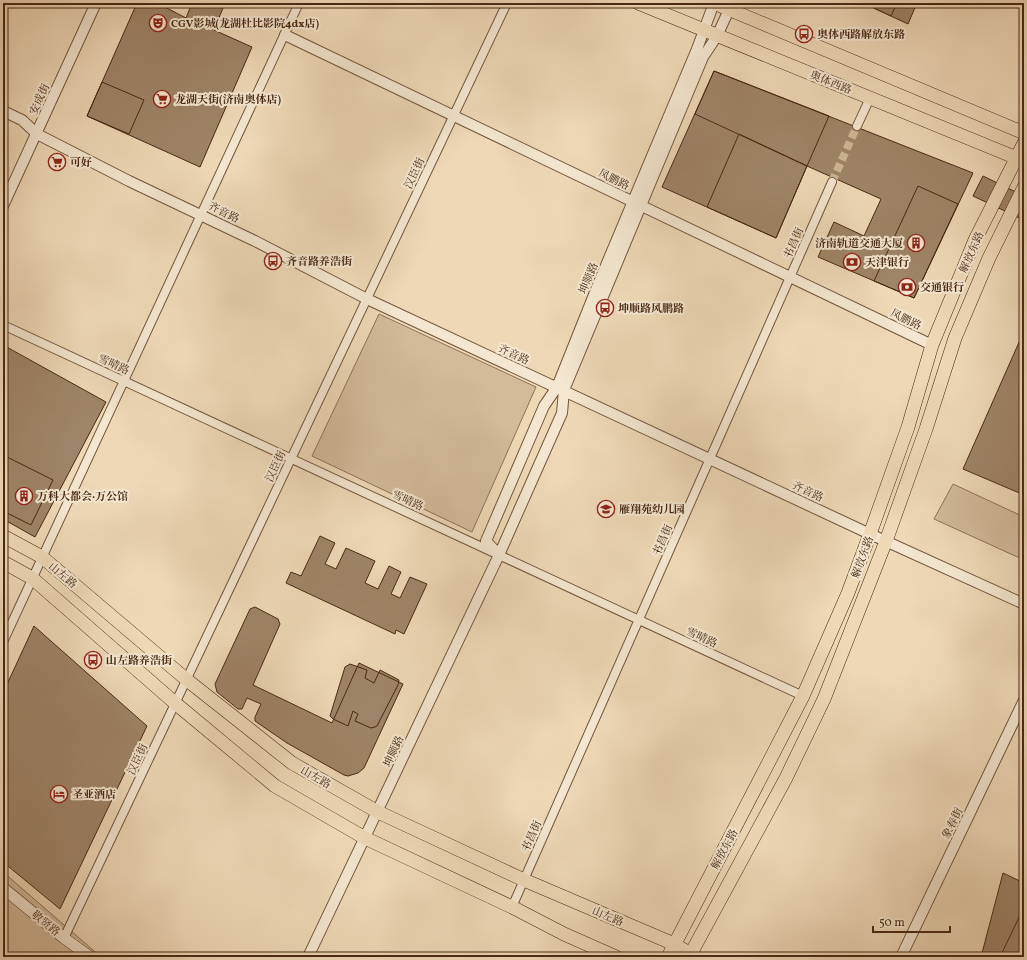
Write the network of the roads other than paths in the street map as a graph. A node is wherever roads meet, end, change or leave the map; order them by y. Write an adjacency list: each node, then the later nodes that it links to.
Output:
1 (96, 3): 14 (street, 安成街)
2 (300, 3): 8 (street)
3 (507, 3): 12 (street, 汉臣街)
4 (638, 3): 7 (main road, 奥体西路)
5 (714, 3): 6 (main road); 7 (street, 坤顺路)
6 (730, 6): 9 (street, 坤顺路); 15 (main road)
7 (704, 30): 9 (main road, 奥体西路); 20 (street, 坤顺路)
8 (285, 35): 12 (street, 凤鹏路); 22 (street)
9 (717, 36): 10 (main road, 奥体西路); 20 (street, 坤顺路)
10 (870, 98): 13 (street); 17 (main road, 奥体西路)
11 (3, 111): 14 (street, 齐音路)
12 (454, 116): 20 (street, 凤鹏路); 24 (street, 汉臣街)
13 (857, 126)
14 (36, 133): 21 (street, 安成街); 22 (street, 齐音路)
15 (1024, 133)
16 (1024, 143): 17 (main road, 解放东路)
17 (1020, 159): 26 (main road, 解放东路)
18 (832, 182): 23 (street, 书昌街)
19 (1024, 188): 33 (main road, 解放东路)
20 (638, 204): 23 (street, 凤鹏路); 28 (street, 坤顺路)
21 (3, 206)
22 (202, 214): 24 (street, 齐音路); 27 (street)
23 (790, 277): 26 (street, 凤鹏路); 30 (street, 书昌街)
24 (367, 299): 28 (street, 齐音路); 29 (street, 汉臣街)
25 (3, 325): 27 (street, 雪晴路)
26 (932, 345): 31 (main road, 解放东路)
27 (124, 381): 29 (street, 雪晴路); 35 (street)
28 (561, 389): 30 (street, 齐音路); 34 (street, 坤顺路); 34 (street, 坤顺路)
29 (291, 458): 34 (street, 雪晴路); 41 (street, 汉臣街)
30 (710, 459): 31 (street, 齐音路); 39 (street, 书昌街)
31 (870, 534): 33 (street, 齐音路); 42 (main road, 解放东路)
32 (3, 536): 35 (main road, 山左路)
33 (886, 541): 38 (street, 齐音路); 52 (main road, 解放东路)
34 (499, 555): 39 (street, 雪晴路); 45 (street, 坤顺路)
35 (42, 557): 37 (street); 41 (main road, 山左路)
36 (3, 562): 37 (main road, 山左路)
37 (32, 578): 40 (street); 44 (main road, 山左路)
38 (1024, 604)
39 (639, 620): 42 (street, 雪晴路); 47 (street, 书昌街)
40 (3, 642)
41 (186, 680): 44 (street, 汉臣街); 45 (main road, 山左路)
42 (803, 696): 51 (main road, 解放东路)
43 (1024, 700): 57 (street, 象春街)
44 (175, 703): 46 (main road, 山左路); 50 (street, 汉臣街)
45 (378, 812): 46 (street, 坤顺路); 47 (main road, 山左路)
46 (365, 838): 49 (main road, 山左路); 54 (street, 坤顺路)
47 (524, 880): 49 (street, 书昌街); 51 (main road, 山左路)
48 (3, 888): 50 (main road, 敬贤路)
49 (512, 907): 55 (main road, 山左路)
50 (64, 938): 53 (main road, 敬贤路)
51 (674, 944): 52 (main road, 山左路); 56 (main road, 解放东路)
52 (692, 956)
53 (90, 957)
54 (308, 957)
55 (616, 957)
56 (668, 957)
57 (901, 957)

